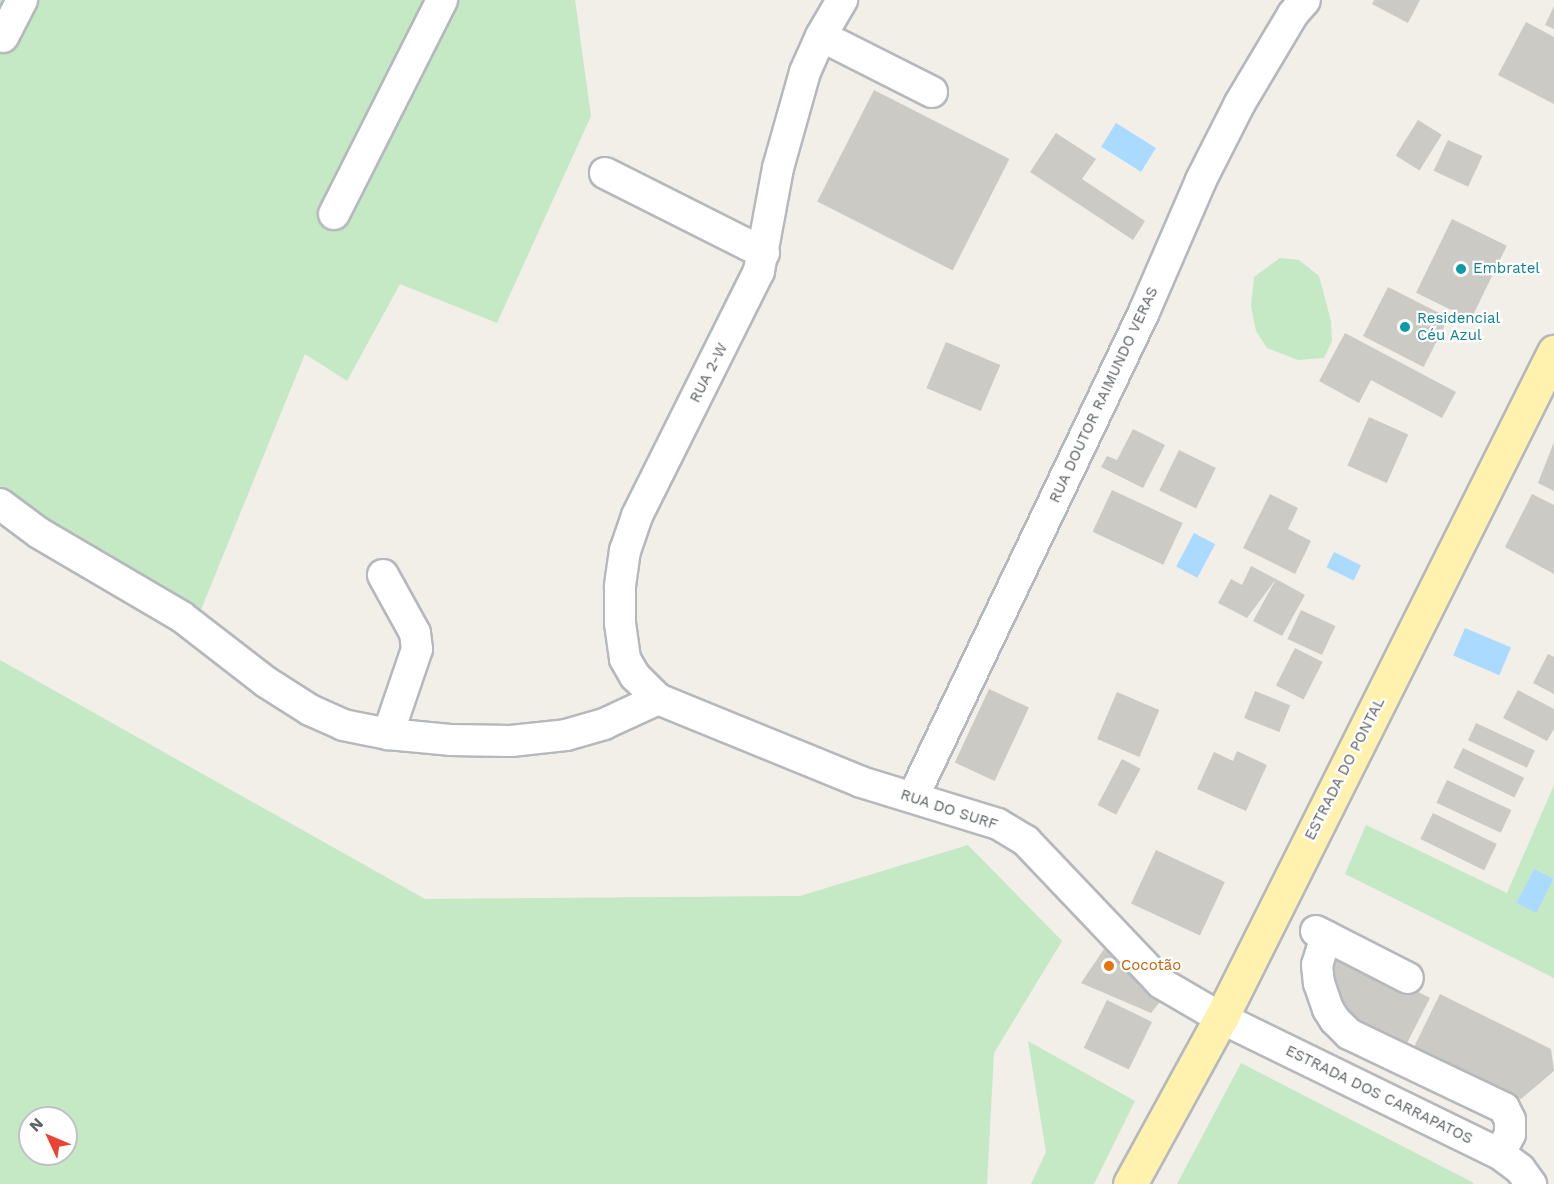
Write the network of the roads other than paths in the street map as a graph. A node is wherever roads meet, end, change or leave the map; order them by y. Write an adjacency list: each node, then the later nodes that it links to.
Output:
1 (22, 0): 6 (street)
2 (442, 0): 9 (street)
3 (842, 0): 5 (street, RUA 2-W)
4 (1305, 0): 16 (street, RUA DOUTOR RAIMUNDO VERAS)
5 (821, 36): 7 (street); 10 (street, RUA 2-W)
6 (3, 37)
7 (932, 92)
8 (605, 173): 10 (street)
9 (334, 214)
10 (764, 253): 14 (street, RUA 2-W)
11 (1554, 352): 18 (main road, ESTRADA DO PONTAL)
12 (0, 504): 15 (street)
13 (383, 575): 15 (street)
14 (658, 699): 15 (street); 16 (street, RUA DO SURF)
15 (388, 734)
16 (913, 797): 18 (street, RUA DO SURF)
17 (1408, 978): 19 (street)
18 (1221, 1018): 19 (street, ESTRADA DOS CARRAPATOS); 21 (main road, ESTRADA DO PONTAL)
19 (1500, 1154): 20 (street, ESTRADA DOS CARRAPATOS)
20 (1531, 1183)
21 (1130, 1184)

